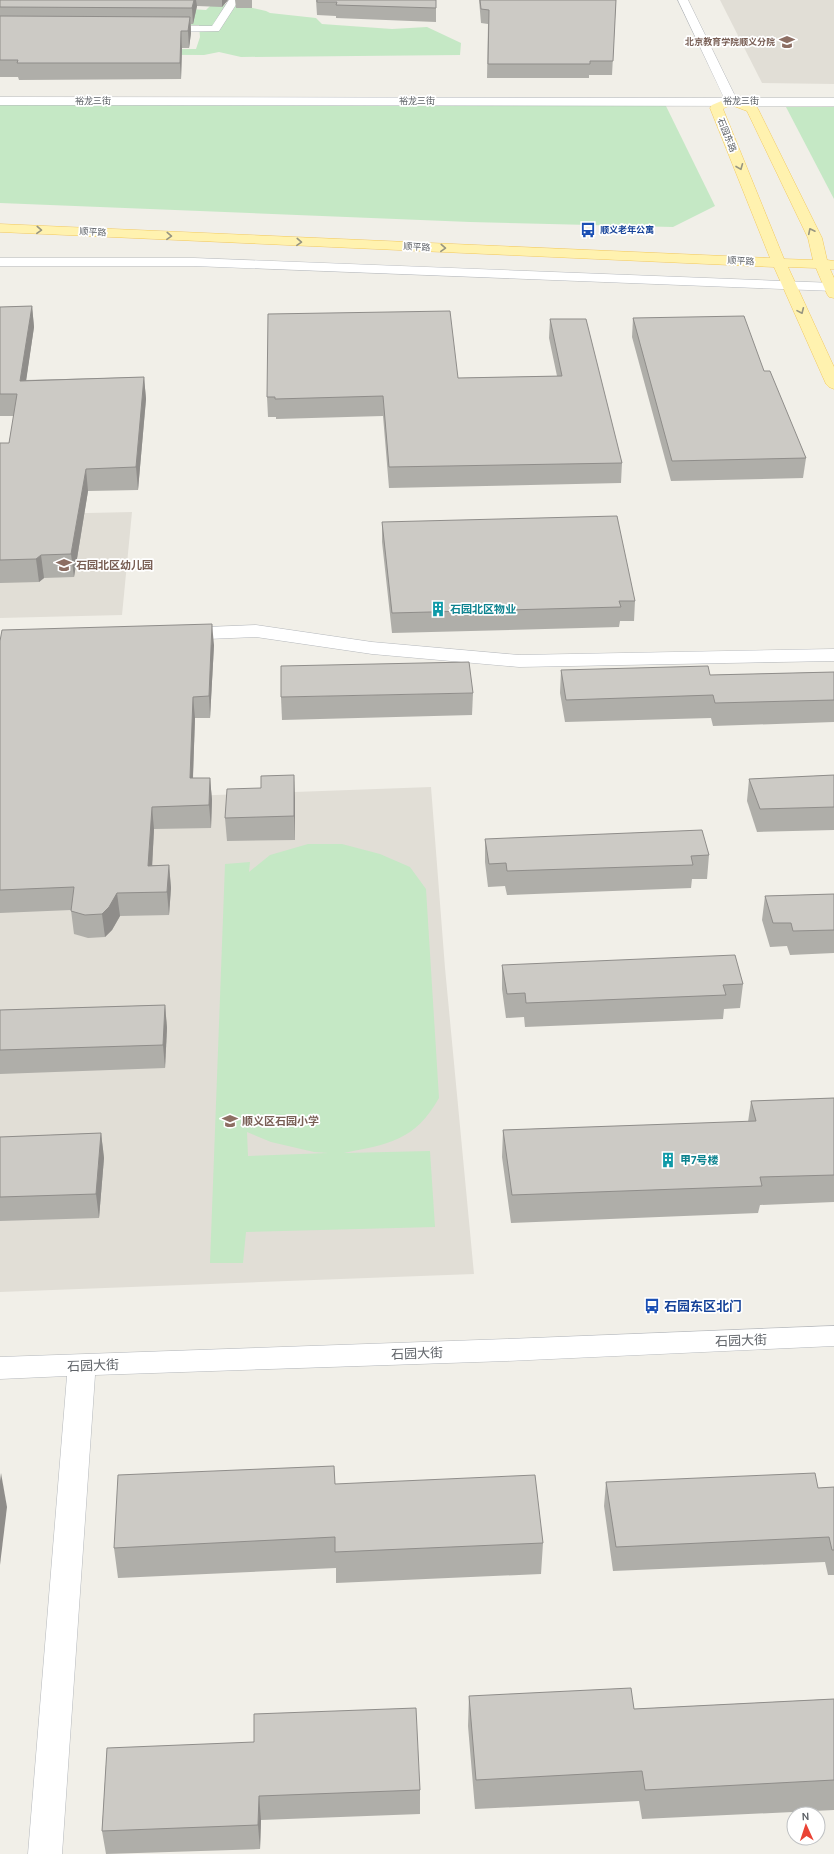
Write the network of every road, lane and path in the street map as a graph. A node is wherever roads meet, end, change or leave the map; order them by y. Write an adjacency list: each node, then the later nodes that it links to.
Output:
1 (234, 0): 3 (street)
2 (683, 0): 5 (street)
3 (153, 28)
4 (0, 101): 5 (street, 裕龙三街)
5 (732, 101): 6 (street, 裕龙三街); 9 (main road, 石园东路, one-way to 9); 12 (main road, 石园东路, one-way to 5)
6 (834, 102)
7 (0, 228): 15 (main road, 顺平路, one-way to 15)
8 (758, 248): 9 (main road, 顺平路)
9 (773, 248): 10 (main road, 顺平路); 15 (main road, 石园东路)
10 (788, 249)
11 (803, 250): 12 (main road)
12 (817, 250): 13 (main road); 16 (main road, 石园东路)
13 (834, 251)
14 (0, 262): 17 (street)
15 (779, 263): 16 (main road, 顺平路); 17 (main road, 石园东路)
16 (828, 265): 18 (main road, 石园东路)
17 (789, 285): 18 (street); 19 (main road, 石园东路, one-way to 19)
18 (833, 289)
19 (834, 384)
20 (168, 635): 21 (street)
21 (834, 655)
22 (834, 1336): 23 (street, 石园大街)
23 (82, 1365): 24 (street, 石园大街); 25 (street)
24 (0, 1368)
25 (45, 1854)

